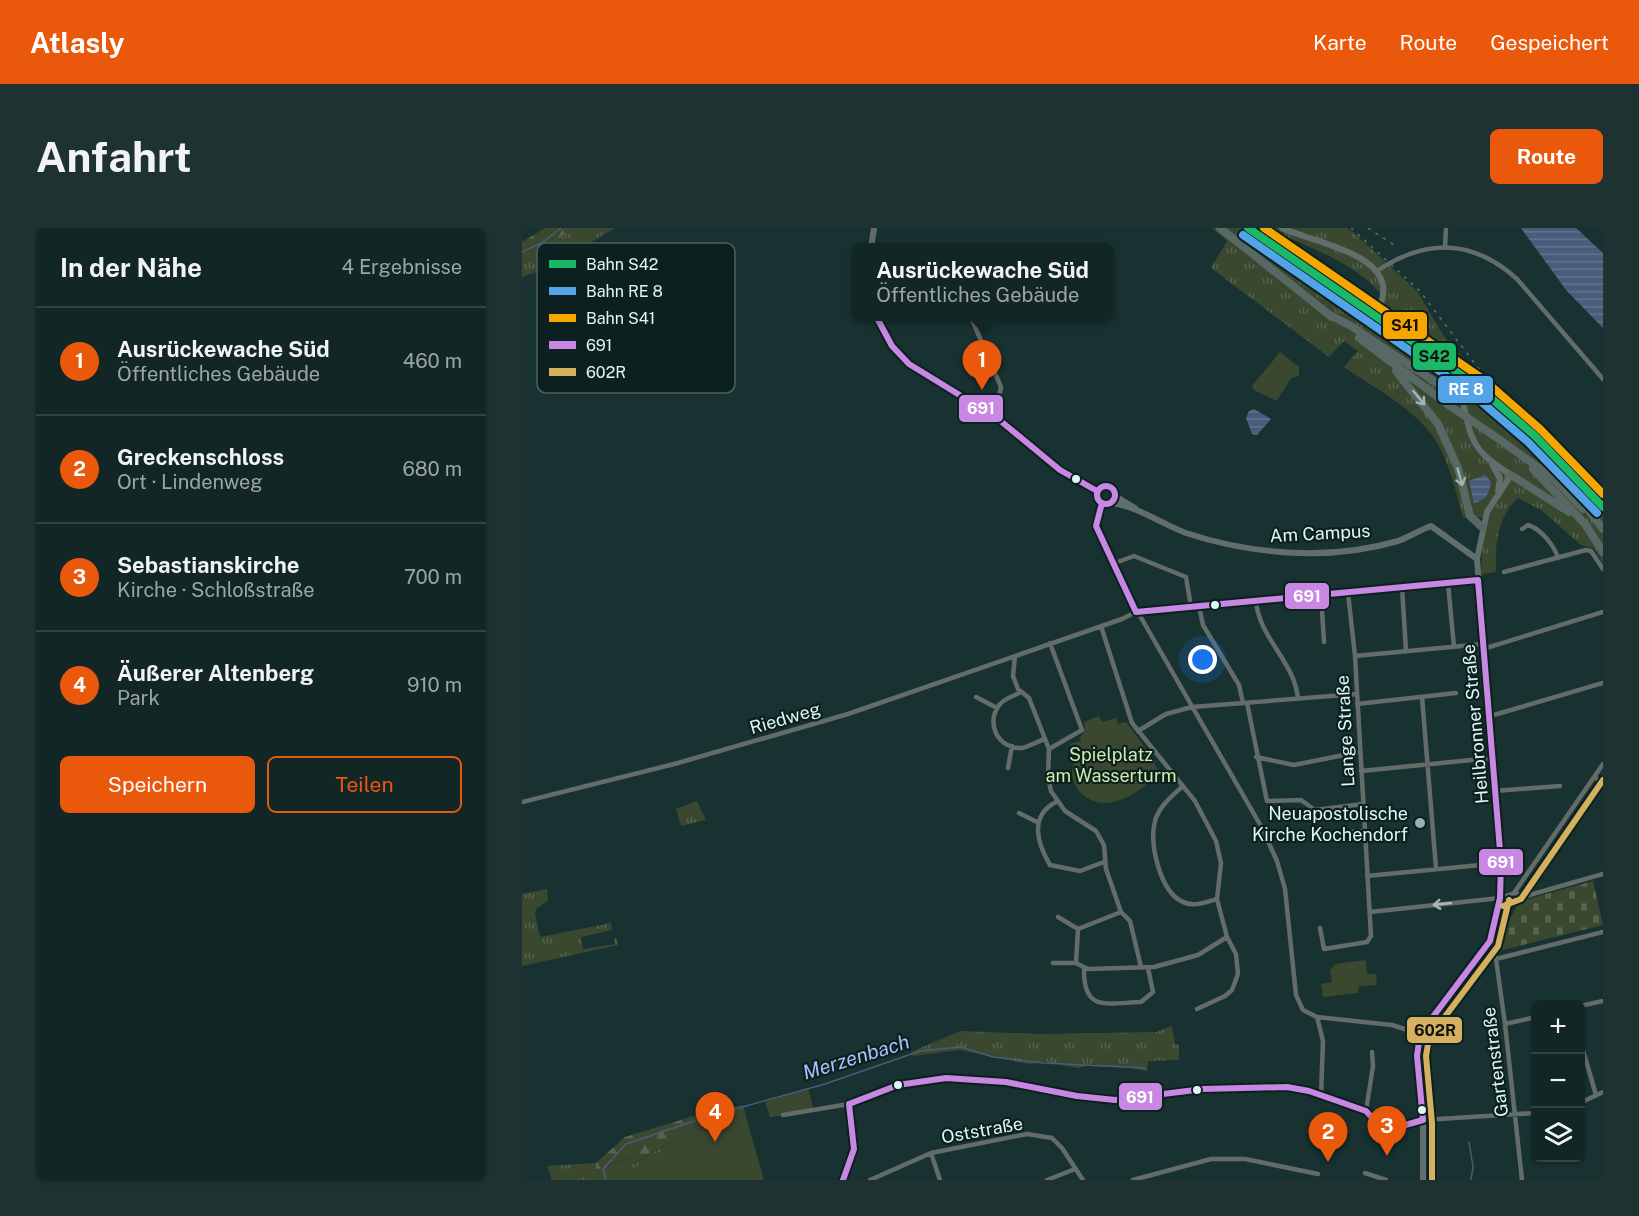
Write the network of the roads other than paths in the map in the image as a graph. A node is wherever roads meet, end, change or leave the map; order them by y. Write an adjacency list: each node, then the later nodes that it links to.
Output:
1 (874, 228): 5 (main road)
2 (1220, 228): 8 (highway)
3 (1282, 228): 7 (main road)
4 (1446, 228): 6 (street)
5 (872, 243)
6 (1445, 247): 7 (street); 12 (street)
7 (1377, 271): 13 (main road)
8 (1328, 314): 11 (highway); 13 (highway)
9 (879, 321): 14 (main road)
10 (973, 322): 14 (street)
11 (1391, 363): 15 (highway, bridge); 24 (highway, one-way to 24)
12 (1603, 379)
13 (1462, 398): 16 (main road); 26 (highway)
14 (990, 414): 18 (main road)
15 (1521, 455): 27 (highway); 28 (highway)
16 (1490, 461): 17 (main road); 22 (main road)
17 (1511, 475): 22 (main road, Heilbronner Straße); 27 (highway)
18 (1097, 490): 19 (main road); 20 (main road)
19 (1115, 496): 21 (main road); 23 (main road, Am Campus)
20 (1102, 503): 21 (main road); 32 (street)
21 (1110, 503): 23 (main road, Am Campus)
22 (1491, 505): 24 (main road, Heilbronner Straße)
23 (1156, 520): 30 (main road, Am Campus)
24 (1482, 527): 30 (main road, Heilbronner Straße)
25 (1522, 529): 31 (street)
26 (1603, 529)
27 (1592, 536): 29 (highway)
28 (1603, 537)
29 (1603, 552)
30 (1477, 558): 35 (main road, Heilbronner Straße)
31 (1558, 558): 33 (street); 34 (street)
32 (1112, 564): 42 (street); 43 (street)
33 (1603, 569)
34 (1504, 572)
35 (1479, 580): 36 (street, Riedweg); 48 (main road, Heilbronner Straße)
36 (1448, 583): 37 (street, Riedweg); 49 (street)
37 (1402, 587): 38 (street, Riedweg); 50 (street)
38 (1348, 592): 39 (street, Riedweg); 52 (street, Lange Straße)
39 (1321, 595): 40 (street, Riedweg); 46 (street)
40 (1256, 601): 41 (street, Riedweg); 59 (street)
41 (1200, 606): 42 (street, Riedweg); 60 (street)
42 (1191, 607): 43 (street, Riedweg)
43 (1136, 612): 45 (street, Riedweg); 63 (street)
44 (1603, 612): 48 (street)
45 (1101, 626): 47 (street, Riedweg); 65 (street)
46 (1324, 642)
47 (1050, 643): 51 (street, Riedweg); 68 (street)
48 (1483, 646): 49 (street); 64 (main road, Heilbronner Straße)
49 (1454, 647): 50 (street)
50 (1406, 651): 52 (street)
51 (1015, 656): 54 (street); 81 (street, Riedweg)
52 (1355, 656): 56 (street, Lange Straße)
53 (1603, 683): 64 (street)
54 (1021, 692): 62 (street); 66 (street)
55 (1456, 693): 58 (street)
56 (1357, 694): 59 (street); 61 (street, Lange Straße)
57 (976, 697): 62 (street)
58 (1422, 697): 61 (street); 72 (street)
59 (1298, 699): 60 (street)
60 (1245, 703): 63 (street); 70 (street)
61 (1357, 704): 69 (street, Lange Straße)
62 (998, 708): 67 (street)
63 (1192, 708): 65 (street); 113 (street)
64 (1487, 717): 71 (main road, Heilbronner Straße)
65 (1138, 731): 78 (street)
66 (1045, 739): 67 (street); 68 (street)
67 (1012, 746): 74 (street)
68 (1049, 749): 82 (street)
69 (1359, 752): 70 (street); 75 (street, Lange Straße)
70 (1256, 757): 83 (street)
71 (1492, 758): 72 (street); 80 (main road, Heilbronner Straße)
72 (1428, 763): 75 (street); 90 (street)
73 (1603, 764): 76 (street)
74 (1008, 768)
75 (1360, 771): 83 (street, Lange Straße)
76 (1594, 777): 77 (street); 93 (street)
77 (1603, 783)
78 (1183, 786): 94 (street); 94 (street)
79 (1560, 786): 80 (street)
80 (1496, 791): 89 (main road, Heilbronner Straße)
81 (522, 802)
82 (1056, 802): 85 (street); 88 (street)
83 (1362, 804): 86 (street, Lange Straße)
84 (1019, 813): 85 (street)
85 (1037, 822): 88 (street)
86 (1364, 831): 87 (street); 92 (street, Lange Straße)
87 (1322, 834)
88 (1104, 862): 96 (street)
89 (1501, 863): 90 (street); 95 (main road, Heilbronner Straße)
90 (1436, 868): 92 (street)
91 (1603, 874): 93 (street)
92 (1367, 876): 97 (street, Lange Straße)
93 (1514, 894): 95 (street)
94 (1217, 898): 102 (street)
95 (1500, 898): 97 (street, one-way to 97); 103 (main road, Heilbronner Straße)
96 (1121, 912): 100 (street); 107 (street)
97 (1370, 912): 99 (street, Lange Straße)
98 (1058, 917): 100 (street)
99 (1320, 928)
100 (1078, 929): 106 (street)
101 (1603, 932): 104 (street)
102 (1227, 937): 109 (street); 112 (street)
103 (1490, 941): 104 (street, Gartenstraße); 116 (main road)
104 (1496, 959): 115 (street, Gartenstraße)
105 (1053, 963): 106 (street)
106 (1076, 963): 108 (street)
107 (1142, 967): 108 (street); 109 (street)
108 (1084, 968): 109 (street)
109 (1148, 968)
110 (1603, 1001): 111 (street)
111 (1585, 1005)
112 (1197, 1009)
113 (1317, 1017): 116 (street); 120 (street)
114 (1531, 1018): 115 (street)
115 (1505, 1024): 127 (street, Gartenstraße)
116 (1420, 1034): 128 (main road)
117 (1372, 1052): 124 (street)
118 (1585, 1054): 121 (street)
119 (1603, 1092): 121 (street)
120 (1322, 1095): 123 (street); 124 (street)
121 (1596, 1095): 122 (street)
122 (1585, 1101)
123 (849, 1104): 125 (street); 134 (street)
124 (1366, 1111): 128 (street)
125 (783, 1114)
126 (1531, 1114): 127 (street)
127 (1515, 1116): 128 (street); 142 (street, Gartenstraße)
128 (1423, 1120): 141 (main road)
129 (931, 1153): 130 (street, Oststraße); 135 (street, Oststraße); 136 (street)
130 (1075, 1169): 137 (street); 138 (street, Oststraße)
131 (1365, 1173): 133 (street)
132 (1318, 1174): 139 (street)
133 (1373, 1179): 140 (street)
134 (843, 1180)
135 (870, 1180)
136 (940, 1180)
137 (1047, 1180)
138 (1083, 1180)
139 (1133, 1180)
140 (1386, 1180)
141 (1423, 1180)
142 (1522, 1180)

